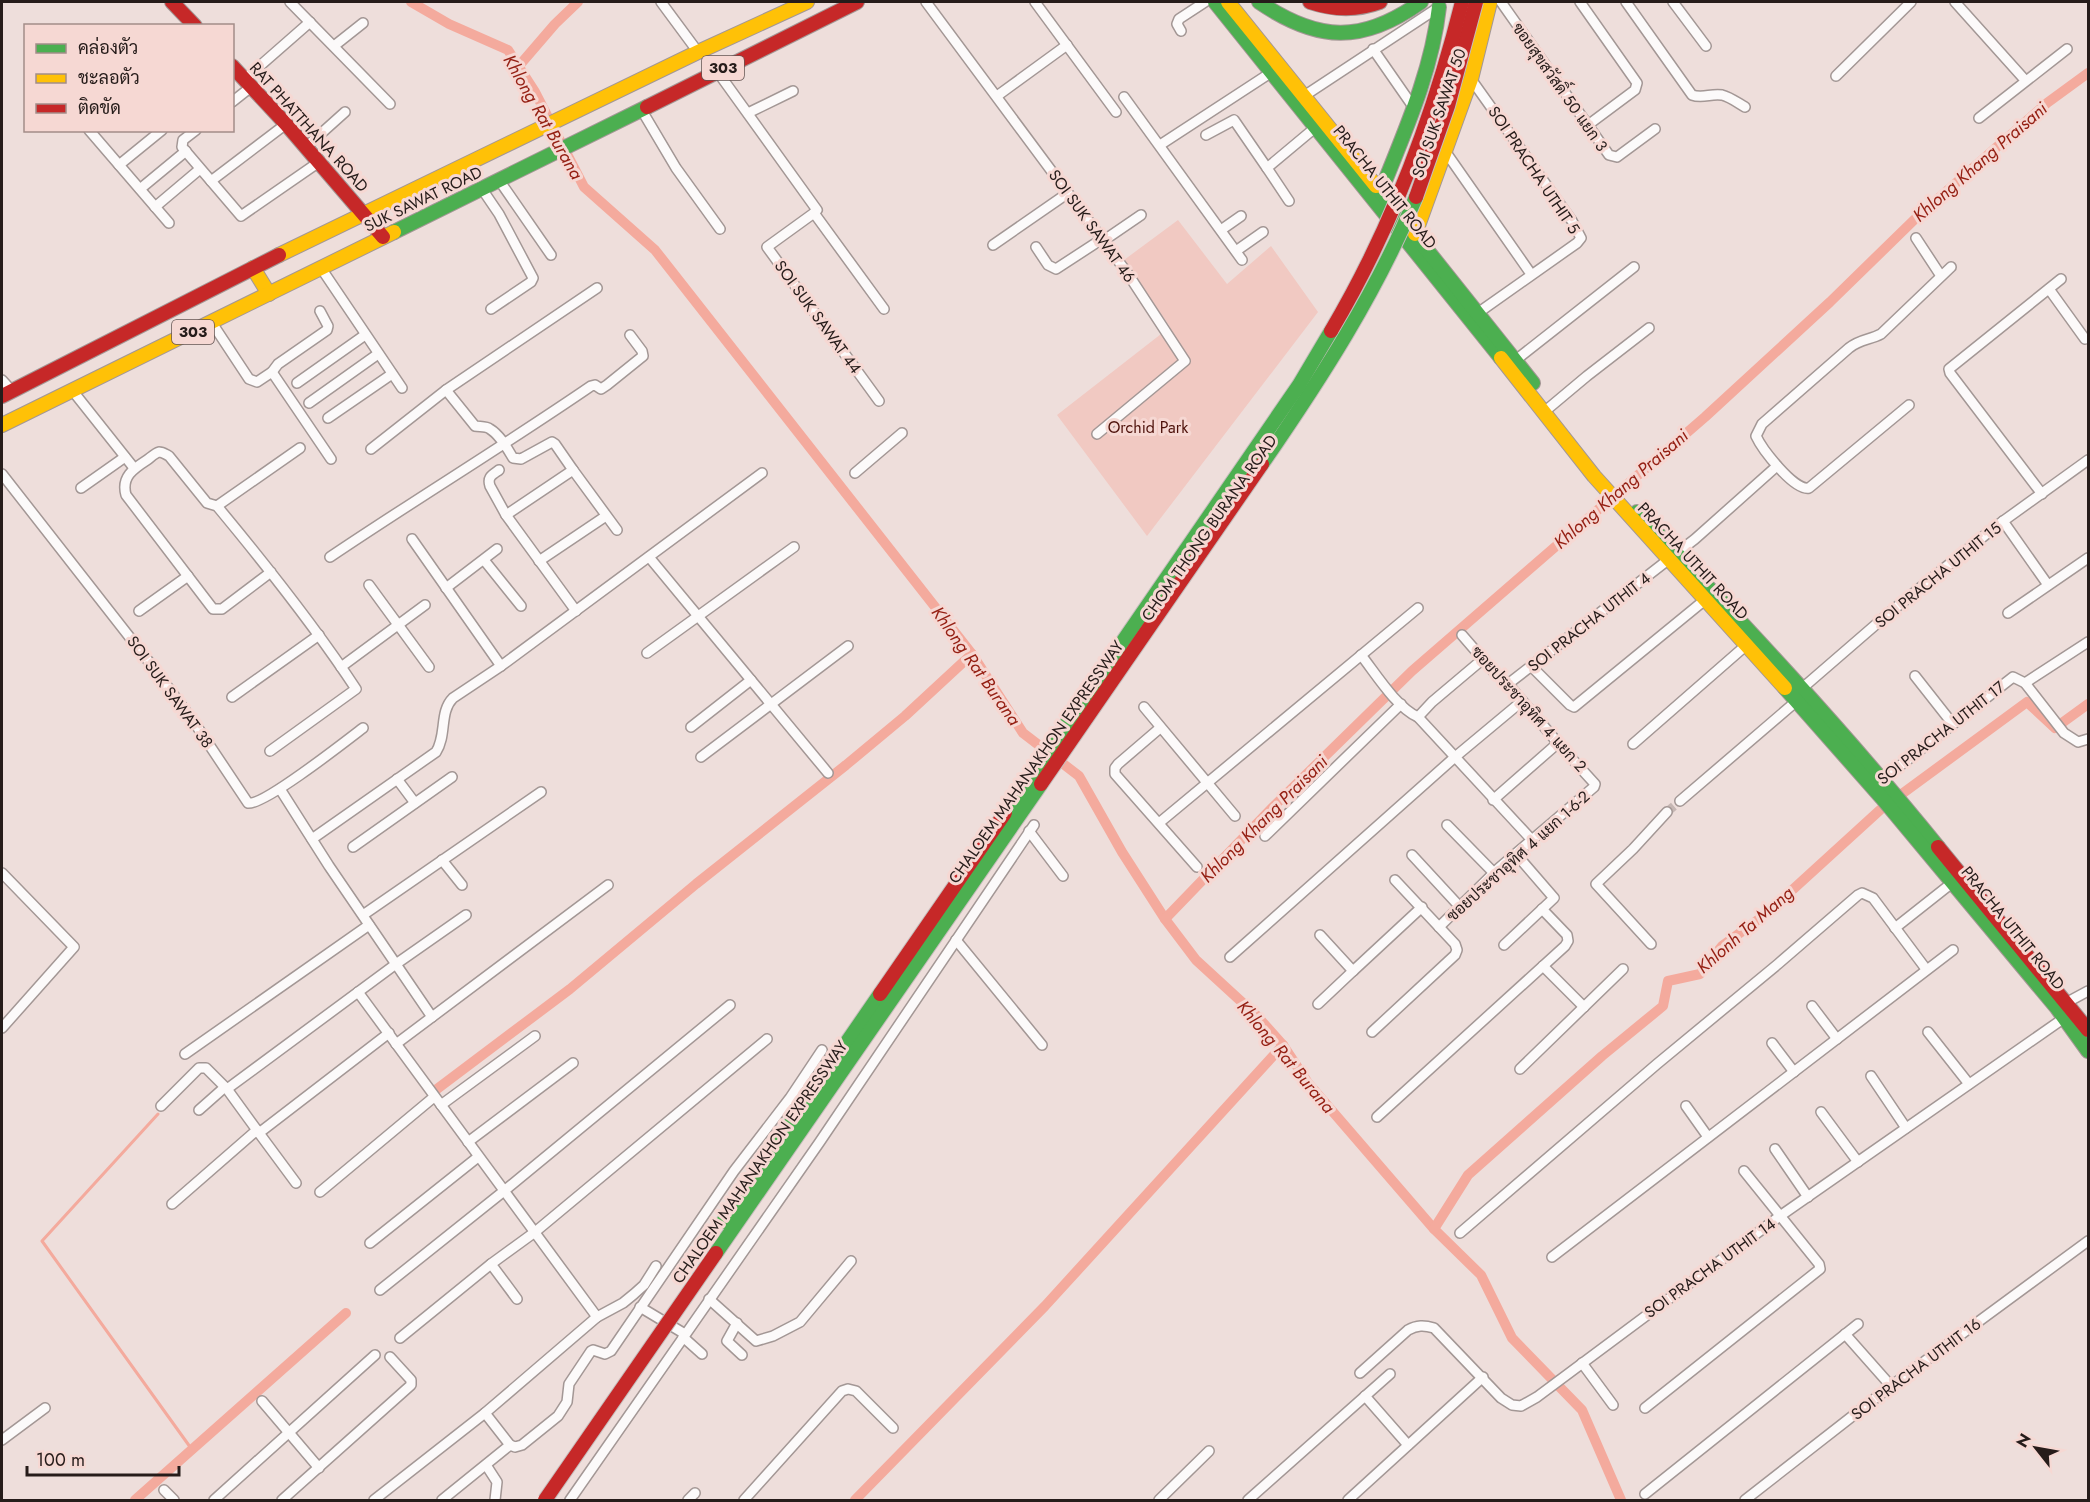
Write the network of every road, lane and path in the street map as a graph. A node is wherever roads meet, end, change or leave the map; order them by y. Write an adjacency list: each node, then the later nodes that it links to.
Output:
1 (172, 2): 27 (main road)
2 (290, 2): 25 (street)
3 (661, 2): 34 (street)
4 (804, 2): 34 (main road, SUK SAWAT ROAD / 303)
5 (857, 2): 37 (main road, SUK SAWAT ROAD / 303)
6 (926, 2): 43 (street, SOI SUK SAWAT 46)
7 (1035, 2): 29 (street)
8 (1205, 2): 28 (street)
9 (1215, 2): 36 (main road, PRACHA UTHIT ROAD)
10 (1228, 2): 36 (main road, PRACHA UTHIT ROAD)
11 (1259, 2): 14 (main road)
12 (1310, 2): 13 (main road)
13 (1380, 2)
14 (1421, 2)
15 (1462, 2): 361 (main road, CHALOEM MAHANAKHON EXPRESSWAY, bridge)
16 (1476, 2): 363 (main road, CHALOEM MAHANAKHON EXPRESSWAY, bridge)
17 (1490, 2): 39 (main road, SOI SUK SAWAT 50)
18 (1501, 2): 56 (street, ฃอยสุขสวัสดิ์ 50 แยก 3)
19 (1580, 2): 56 (street)
20 (1626, 2): 48 (street)
21 (1673, 2): 31 (street)
22 (1911, 2): 38 (street)
23 (1955, 2): 40 (street)
24 (1439, 7): 33 (street); 49 (main road)
25 (310, 22): 30 (street); 41 (street)
26 (363, 22): 30 (street)
27 (193, 24)
28 (1181, 31)
29 (1067, 45): 43 (street); 51 (street)
30 (334, 46): 47 (street)
31 (1706, 46)
32 (2067, 49): 40 (street)
33 (1373, 50): 45 (street); 49 (street)
34 (698, 52): 81 (main road, SUK SAWAT ROAD / 303)
35 (234, 68): 41 (main road, RAT PHATTHANA ROAD)
36 (1276, 69): 45 (main road, PRACHA UTHIT ROAD); 63 (street)
37 (717, 71): 50 (main road, SUK SAWAT ROAD / 303); 53 (street)
38 (1836, 75)
39 (1471, 80): 66 (main road, SOI SUK SAWAT 50); 101 (street, SOI PRACHA UTHIT 5)
40 (2025, 80): 54 (street)
41 (248, 83): 46 (street); 55 (main road, RAT PHATTHANA ROAD)
42 (793, 91): 53 (street)
43 (997, 96): 76 (street, SOI SUK SAWAT 46)
44 (1124, 97): 63 (street)
45 (1300, 99): 57 (main road, PRACHA UTHIT ROAD); 75 (main road, PRACHA UTHIT ROAD)
46 (234, 100)
47 (390, 104)
48 (1745, 107)
49 (1414, 108): 75 (main road)
50 (641, 109): 71 (main road, SUK SAWAT ROAD / 303); 85 (street)
51 (1116, 111)
52 (345, 112): 64 (street)
53 (748, 113): 79 (street)
54 (1979, 118)
55 (286, 124): 64 (main road, RAT PHATTHANA ROAD); 72 (street)
56 (1588, 125): 58 (street, ฃอยสุขสวัสดิ์ 50 แยก 3)
57 (1316, 128): 69 (street); 84 (main road, PRACHA UTHIT ROAD)
58 (1655, 129)
59 (91, 132): 68 (street)
60 (160, 132): 68 (street)
61 (193, 132): 65 (street)
62 (1206, 135): 69 (street)
63 (1160, 145): 86 (street)
64 (306, 147): 67 (main road, RAT PHATTHANA ROAD)
65 (186, 151): 70 (street); 73 (street)
66 (1445, 151): 88 (main road, SOI SUK SAWAT 50); 101 (street)
67 (319, 162): 72 (street); 81 (main road, RAT PHATTHANA ROAD)
68 (119, 165): 73 (street)
69 (1267, 168): 77 (street)
70 (200, 169): 72 (street); 78 (street)
71 (499, 180): 74 (main road, SUK SAWAT ROAD / 303); 95 (street)
72 (211, 181)
73 (140, 189): 78 (street)
74 (482, 189): 89 (main road, SUK SAWAT ROAD / 303); 107 (street)
75 (1381, 191): 88 (main road, PRACHA UTHIT ROAD)
76 (1068, 193): 91 (street, SOI SUK SAWAT 46); 92 (street)
77 (1289, 201)
78 (155, 207): 83 (street)
79 (814, 213): 108 (street); 126 (street, SOI SUK SAWAT 44)
80 (1141, 214): 91 (street)
81 (365, 215): 89 (main road, RAT PHATTHANA ROAD); 99 (main road, SUK SAWAT ROAD / 303)
82 (1241, 216): 86 (street)
83 (169, 223)
84 (1395, 226): 110 (main road, PRACHA UTHIT ROAD); 227 (street, CHOM THONG BURANA ROAD)
85 (720, 229)
86 (1221, 230): 94 (street)
87 (1263, 232): 94 (street)
88 (1415, 234): 110 (main road, PRACHA UTHIT ROAD)
89 (383, 237): 100 (main road, SUK SAWAT ROAD / 303)
90 (1916, 238): 102 (street)
91 (1102, 240): 93 (street); 133 (street, SOI SUK SAWAT 46)
92 (993, 246)
93 (1036, 247)
94 (1236, 251): 96 (street)
95 (551, 255)
96 (1242, 260)
97 (1634, 267): 117 (street)
98 (1951, 267): 102 (street)
99 (253, 268): 106 (main road); 125 (main road, SUK SAWAT ROAD / 303)
100 (321, 268): 106 (main road, SUK SAWAT ROAD / 303); 113 (street)
101 (1530, 274): 110 (street, SOI PRACHA UTHIT 5)
102 (1941, 276): 140 (street)
103 (2061, 279): 105 (street)
104 (597, 288): 124 (street)
105 (2049, 289): 115 (street); 148 (street)
106 (269, 294): 111 (main road, SUK SAWAT ROAD / 303)
107 (491, 309)
108 (884, 309)
109 (320, 311): 118 (street)
110 (1474, 316): 117 (main road, PRACHA UTHIT ROAD)
111 (212, 323): 118 (street); 123 (main road, SUK SAWAT ROAD / 303)
112 (1649, 328): 129 (street)
113 (365, 335): 116 (street); 121 (street)
114 (630, 335): 134 (street)
115 (2085, 339)
116 (378, 354): 119 (street); 127 (street)
117 (1512, 363): 129 (main road, PRACHA UTHIT ROAD)
118 (272, 372): 138 (street)
119 (392, 374): 122 (street); 130 (street)
120 (2, 380): 125 (street)
121 (297, 383)
122 (402, 388)
123 (72, 390): 131 (main road, SUK SAWAT ROAD / 303); 137 (street)
124 (446, 390): 134 (street); 136 (street)
125 (7, 393)
126 (879, 401)
127 (309, 403)
128 (1909, 405): 140 (street)
129 (1547, 409): 157 (main road, PRACHA UTHIT ROAD)
130 (328, 418)
131 (2, 425)
132 (903, 433): 145 (street)
133 (1097, 434)
134 (505, 445): 143 (street); 158 (street)
135 (300, 448): 149 (street)
136 (371, 449)
137 (125, 457): 141 (street); 147 (street)
138 (331, 459)
139 (2088, 460): 148 (street, SOI PRACHA UTHIT 15)
140 (1777, 466): 157 (street, SOI PRACHA UTHIT 4)
141 (134, 468): 149 (street); 164 (street)
142 (499, 470): 150 (street)
143 (573, 470): 150 (street); 151 (street)
144 (762, 473): 159 (street)
145 (855, 473)
146 (2, 474): 216 (street, SOI SUK SAWAT 38)
147 (81, 488)
148 (2042, 494): 152 (street, SOI PRACHA UTHIT 15)
149 (217, 506): 163 (street)
150 (506, 515): 162 (street)
151 (606, 516): 153 (street); 162 (street)
152 (2003, 521): 166 (street); 193 (street, SOI PRACHA UTHIT 15)
153 (617, 530)
154 (412, 539): 167 (street)
155 (794, 547): 175 (street)
156 (497, 549): 161 (street)
157 (1673, 556): 168 (main road, PRACHA UTHIT ROAD); 179 (main road, PRACHA UTHIT ROAD); 186 (street, SOI PRACHA UTHIT 4)
158 (330, 557)
159 (649, 557): 173 (street); 175 (street)
160 (2088, 558): 166 (street)
161 (484, 560): 167 (street); 170 (street)
162 (539, 561): 173 (street)
163 (271, 572): 164 (street); 177 (street)
164 (188, 576): 172 (street)
165 (369, 585): 176 (street)
166 (2048, 585): 174 (street)
167 (446, 588): 185 (street)
168 (1706, 599): 179 (main road, PRACHA UTHIT ROAD); 186 (street)
169 (425, 605): 176 (street)
170 (521, 606)
171 (1418, 608): 183 (street)
172 (139, 611)
173 (576, 611): 185 (street)
174 (2008, 613)
175 (698, 616): 182 (street); 190 (street)
176 (399, 624): 187 (street); 188 (street)
177 (319, 635): 187 (street); 194 (street)
178 (1462, 636): 184 (street, ซอยประชาอุทิศ 4 แยก 2)
179 (1751, 641): 193 (main road, PRACHA UTHIT ROAD); 206 (street)
180 (2088, 642): 191 (street)
181 (848, 645): 196 (street)
182 (647, 653)
183 (1361, 655): 197 (street); 213 (street)
184 (1483, 659): 192 (street, ซอยประชาอุทิศ 4 แยก 2); 199 (street)
185 (501, 666): 212 (street)
186 (1531, 666): 192 (street, SOI PRACHA UTHIT 4)
187 (341, 667): 207 (street)
188 (429, 667)
189 (1915, 676): 200 (street)
190 (751, 680): 196 (street); 201 (street)
191 (2025, 683): 200 (street, SOI PRACHA UTHIT 17); 204 (street, SOI PRACHA UTHIT 17)
192 (1508, 684): 195 (street, ซอยประชาอุทิศ 4 แยก 2)
193 (1799, 695): 215 (main road, PRACHA UTHIT ROAD); 219 (street, SOI PRACHA UTHIT 15)
194 (232, 697)
195 (1521, 702): 205 (street, ซอยประชาอุทิศ 4 แยก 2); 209 (street)
196 (771, 704): 208 (street); 210 (street)
197 (1401, 704): 199 (street); 225 (street)
198 (1144, 707): 203 (street)
199 (1418, 717): 209 (street)
200 (1952, 723): 215 (street, SOI PRACHA UTHIT 17)
201 (691, 727)
202 (363, 728): 216 (street, SOI SUK SAWAT 38)
203 (1160, 728): 213 (street); 223 (street)
204 (2088, 739)
205 (1558, 743): 214 (street, ซอยประชาอุทิศ 4 แยก 2); 218 (street)
206 (1633, 744)
207 (270, 751)
208 (700, 757)
209 (1455, 757): 218 (street); 255 (street)
210 (828, 772)
211 (452, 777): 220 (street)
212 (397, 779): 220 (street); 226 (street)
213 (1207, 782): 222 (street); 223 (street)
214 (1595, 784): 228 (street, ซอยประชาอุทิศ 4 แยก 1-6-2)
215 (1877, 784): 238 (main road, PRACHA UTHIT ROAD)
216 (280, 789): 226 (street)
217 (541, 792): 233 (street)
218 (1493, 800): 228 (street)
219 (1680, 801)
220 (415, 803): 229 (street)
221 (1667, 812): 252 (street)
222 (1235, 816)
223 (1159, 823): 234 (street)
224 (1447, 825): 236 (street)
225 (1265, 836)
226 (312, 839): 245 (street)
227 (993, 840): 232 (street); 323 (street, CHOM THONG BURANA ROAD)
228 (1532, 840): 230 (street, ซอยประชาอุทิศ 4 แยก 1-6-2)
229 (353, 847)
230 (1516, 854): 236 (street, ซอยประชาอุทิศ 4 แยก 1-6-2); 244 (street)
231 (1412, 855): 243 (street)
232 (1010, 858): 237 (street); 251 (street)
233 (442, 860): 240 (street); 245 (street)
234 (1197, 867)
235 (2, 873): 269 (street)
236 (1494, 873): 243 (street, ซอยประชาอุทิศ 4 แยก 1-6-2)
237 (1064, 876)
238 (1957, 878): 249 (street); 267 (main road, PRACHA UTHIT ROAD)
239 (1395, 880): 242 (street)
240 (462, 885)
241 (608, 885): 268 (street)
242 (1422, 907): 248 (street); 260 (street)
243 (1460, 907): 248 (street, ซอยประชาอุทิศ 4 แยก 1-6-2)
244 (1542, 909): 253 (street); 257 (street)
245 (363, 915): 247 (street)
246 (466, 915): 256 (street)
247 (369, 925): 256 (street); 282 (street)
248 (1438, 927): 271 (street)
249 (1895, 928): 259 (street); 311 (street)
250 (1320, 935): 260 (street)
251 (956, 940): 279 (street); 320 (street)
252 (1651, 944)
253 (1504, 945)
254 (1953, 950): 259 (street)
255 (1230, 957)
256 (396, 964): 262 (street); 268 (street)
257 (1543, 966): 266 (street); 295 (street)
258 (1623, 969): 266 (street)
259 (1926, 969): 276 (street)
260 (1353, 971): 263 (street)
261 (2088, 991): 267 (street, SOI PRACHA UTHIT 14)
262 (358, 993): 273 (street); 288 (street)
263 (1318, 1004)
264 (730, 1005): 305 (street)
265 (1812, 1006): 276 (street)
266 (1584, 1007): 284 (street)
267 (2065, 1010): 270 (main road, PRACHA UTHIT ROAD); 281 (main road, PRACHA UTHIT ROAD); 287 (street, SOI PRACHA UTHIT 14)
268 (432, 1017): 278 (street)
269 (2, 1028)
270 (2088, 1030)
271 (1372, 1032)
272 (1928, 1032): 287 (street)
273 (388, 1034): 278 (street); 297 (street)
274 (536, 1036): 291 (street)
275 (767, 1039): 310 (street)
276 (1837, 1039): 285 (street)
277 (1772, 1043): 285 (street)
278 (396, 1044): 289 (street)
279 (1042, 1045)
280 (822, 1050): 321 (street)
281 (2088, 1051)
282 (185, 1054)
283 (573, 1063): 299 (street)
284 (1520, 1069)
285 (1794, 1072): 298 (street)
286 (1871, 1076): 296 (street)
287 (1969, 1084): 296 (street, SOI PRACHA UTHIT 14)
288 (226, 1088): 290 (street); 293 (street); 297 (street)
289 (434, 1096): 291 (street); 306 (street)
290 (161, 1106)
291 (441, 1106): 299 (street)
292 (1686, 1106): 298 (street)
293 (199, 1110)
294 (1821, 1112): 302 (street)
295 (1377, 1117)
296 (1906, 1128): 302 (street, SOI PRACHA UTHIT 14)
297 (258, 1131): 304 (street); 308 (street)
298 (1708, 1137): 314 (street)
299 (468, 1142): 301 (street)
300 (1775, 1149): 307 (street)
301 (478, 1157): 305 (street); 313 (street)
302 (1858, 1162): 307 (street, SOI PRACHA UTHIT 14)
303 (1744, 1171): 309 (street)
304 (296, 1183)
305 (504, 1191): 310 (street); 318 (street)
306 (320, 1192)
307 (1808, 1197): 309 (street, SOI PRACHA UTHIT 14)
308 (172, 1204)
309 (1780, 1216): 333 (street, SOI PRACHA UTHIT 14); 342 (street)
310 (535, 1232): 316 (street); 322 (street)
311 (1460, 1233)
312 (2088, 1241): 337 (street, SOI PRACHA UTHIT 16)
313 (370, 1243)
314 (1552, 1257)
315 (851, 1261): 324 (street)
316 (491, 1264): 319 (street); 328 (street)
317 (656, 1266): 322 (street)
318 (380, 1290)
319 (517, 1299)
320 (709, 1299): 324 (street); 327 (street)
321 (640, 1307): 323 (street); 347 (street)
322 (597, 1317): 343 (street)
323 (662, 1320): 327 (street); 362 (street, CHOM THONG BURANA ROAD)
324 (737, 1323): 331 (street)
325 (1858, 1324): 326 (street)
326 (1845, 1334): 337 (street); 354 (street)
327 (684, 1336): 329 (street); 364 (street)
328 (400, 1338)
329 (702, 1354)
330 (375, 1355): 345 (street)
331 (742, 1355)
332 (390, 1357): 351 (street)
333 (1582, 1363): 336 (street, SOI PRACHA UTHIT 14); 340 (street)
334 (1360, 1372): 336 (street, SOI PRACHA UTHIT 14)
335 (1390, 1374): 338 (street)
336 (1483, 1377): 348 (street)
337 (1891, 1386): 370 (street, SOI PRACHA UTHIT 16)
338 (1365, 1396): 348 (street); 368 (street)
339 (261, 1401): 345 (street)
340 (1613, 1405)
341 (45, 1408): 346 (street)
342 (1646, 1408)
343 (485, 1413): 347 (street); 358 (street)
344 (893, 1428): 365 (street)
345 (289, 1433): 351 (street); 356 (street)
346 (2, 1440)
347 (510, 1445): 350 (street)
348 (1408, 1445): 369 (street)
349 (1209, 1451): 353 (street)
350 (486, 1465): 359 (street); 360 (street)
351 (319, 1468): 357 (street)
352 (164, 1490): 355 (street)
353 (1168, 1491): 366 (street); 367 (street)
354 (1645, 1494)
355 (174, 1500)
356 (214, 1500)
357 (282, 1500)
358 (374, 1500)
359 (442, 1500)
360 (495, 1500)
361 (531, 1500)
362 (537, 1500)
363 (545, 1500)
364 (570, 1500)
365 (744, 1500)
366 (1159, 1500)
367 (1176, 1500)
368 (1248, 1500)
369 (1348, 1500)
370 (1745, 1500)

